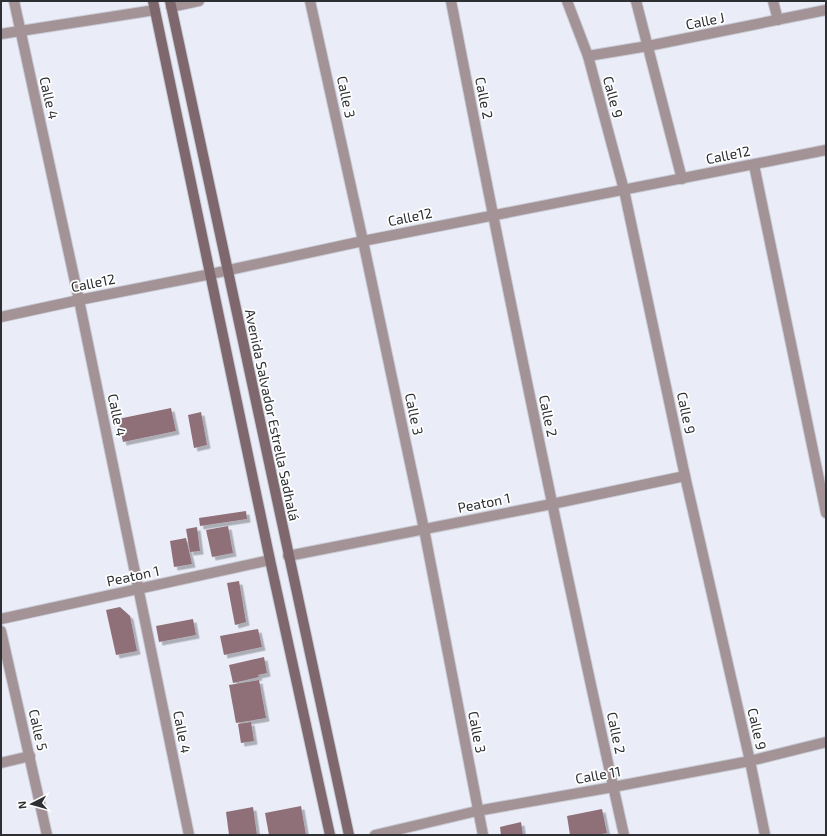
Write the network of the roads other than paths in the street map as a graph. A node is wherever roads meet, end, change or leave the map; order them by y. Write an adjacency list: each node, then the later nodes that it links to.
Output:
1 (14, 1): 12 (street, Calle 4)
2 (199, 1): 8 (street)
3 (310, 1): 21 (street, Calle 3)
4 (451, 1): 20 (street, Calle 2)
5 (567, 1): 15 (street, Calle 9)
6 (636, 1): 14 (street)
7 (774, 1): 11 (street)
8 (170, 4): 22 (main road, Avenida Salvador Estrella Sadhalá)
9 (154, 6): 12 (street); 23 (main road)
10 (826, 10): 11 (street, Calle J)
11 (778, 20): 14 (street, Calle J)
12 (19, 30): 13 (street); 24 (street, Calle 4)
13 (1, 34)
14 (648, 46): 15 (street, Calle J); 18 (street)
15 (588, 56): 19 (street, Calle 9)
16 (826, 150): 17 (street, Calle12)
17 (754, 164): 18 (street, Calle12); 28 (street)
18 (682, 179): 19 (street, Calle12)
19 (624, 190): 20 (street, Calle12); 26 (street, Calle 9)
20 (492, 215): 21 (street, Calle12); 27 (street, Calle 2)
21 (363, 241): 22 (street, Calle12); 29 (street, Calle 3)
22 (227, 271): 23 (street, Calle12); 30 (main road, Avenida Salvador Estrella Sadhalá)
23 (211, 274): 24 (street, Calle12); 31 (main road)
24 (79, 300): 25 (street, Calle12); 32 (street, Calle 4)
25 (1, 317)
26 (685, 476): 27 (street, Peaton 1); 37 (street, Calle 9)
27 (552, 504): 29 (street, Peaton 1); 39 (street, Calle 2)
28 (826, 513)
29 (424, 529): 30 (street, Peaton 1); 40 (street, Calle 3)
30 (288, 556): 44 (main road, Avenida Salvador Estrella Sadhalá)
31 (270, 560): 32 (street, Peaton 1); 43 (main road)
32 (139, 589): 33 (street, Peaton 1); 42 (street, Calle 4)
33 (1, 619)
34 (1, 631): 36 (street, Calle 5)
35 (826, 742): 37 (street, Calle 11)
36 (30, 756): 38 (street); 41 (street, Calle 5)
37 (750, 760): 39 (street, Calle 11); 48 (street, Calle 9)
38 (1, 763)
39 (613, 787): 40 (street, Calle 11); 47 (street, Calle 2)
40 (478, 811): 45 (street, Calle 11); 46 (street, Calle 3)
41 (47, 835)
42 (188, 835)
43 (330, 835)
44 (349, 835)
45 (375, 835)
46 (483, 835)
47 (624, 835)
48 (765, 835)

